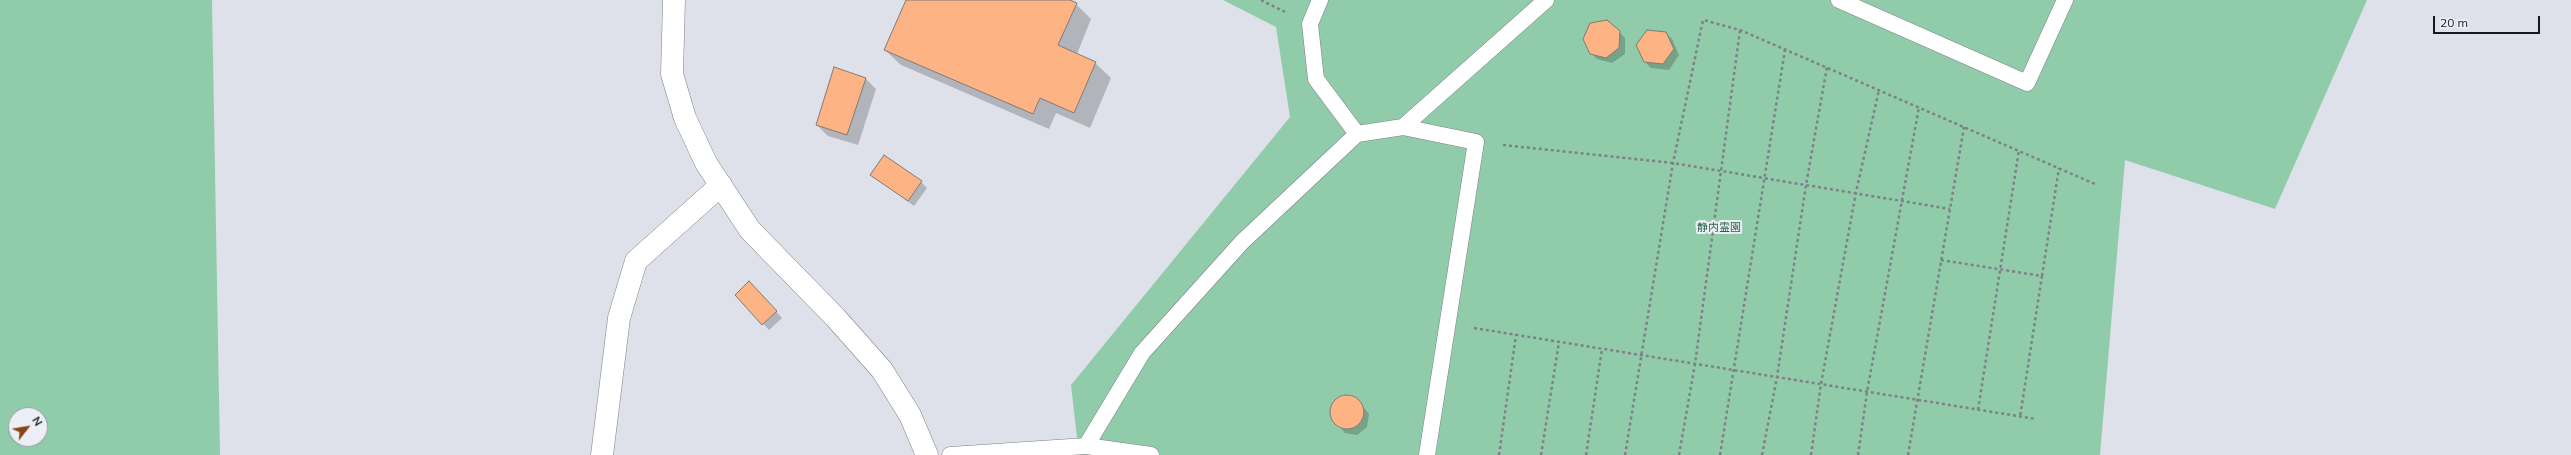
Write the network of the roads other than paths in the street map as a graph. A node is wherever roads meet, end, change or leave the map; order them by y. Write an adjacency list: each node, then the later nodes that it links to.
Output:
1 (674, 0): 8 (street)
2 (1320, 0): 7 (lane)
3 (1546, 0): 6 (lane)
4 (1839, 0): 5 (lane)
5 (2065, 0)
6 (1403, 127): 7 (lane); 14 (lane)
7 (1357, 134): 9 (lane)
8 (721, 185): 10 (street); 11 (street)
9 (1086, 446): 12 (lane); 13 (lane)
10 (602, 455)
11 (927, 455)
12 (950, 455)
13 (1151, 455)
14 (1426, 455)

